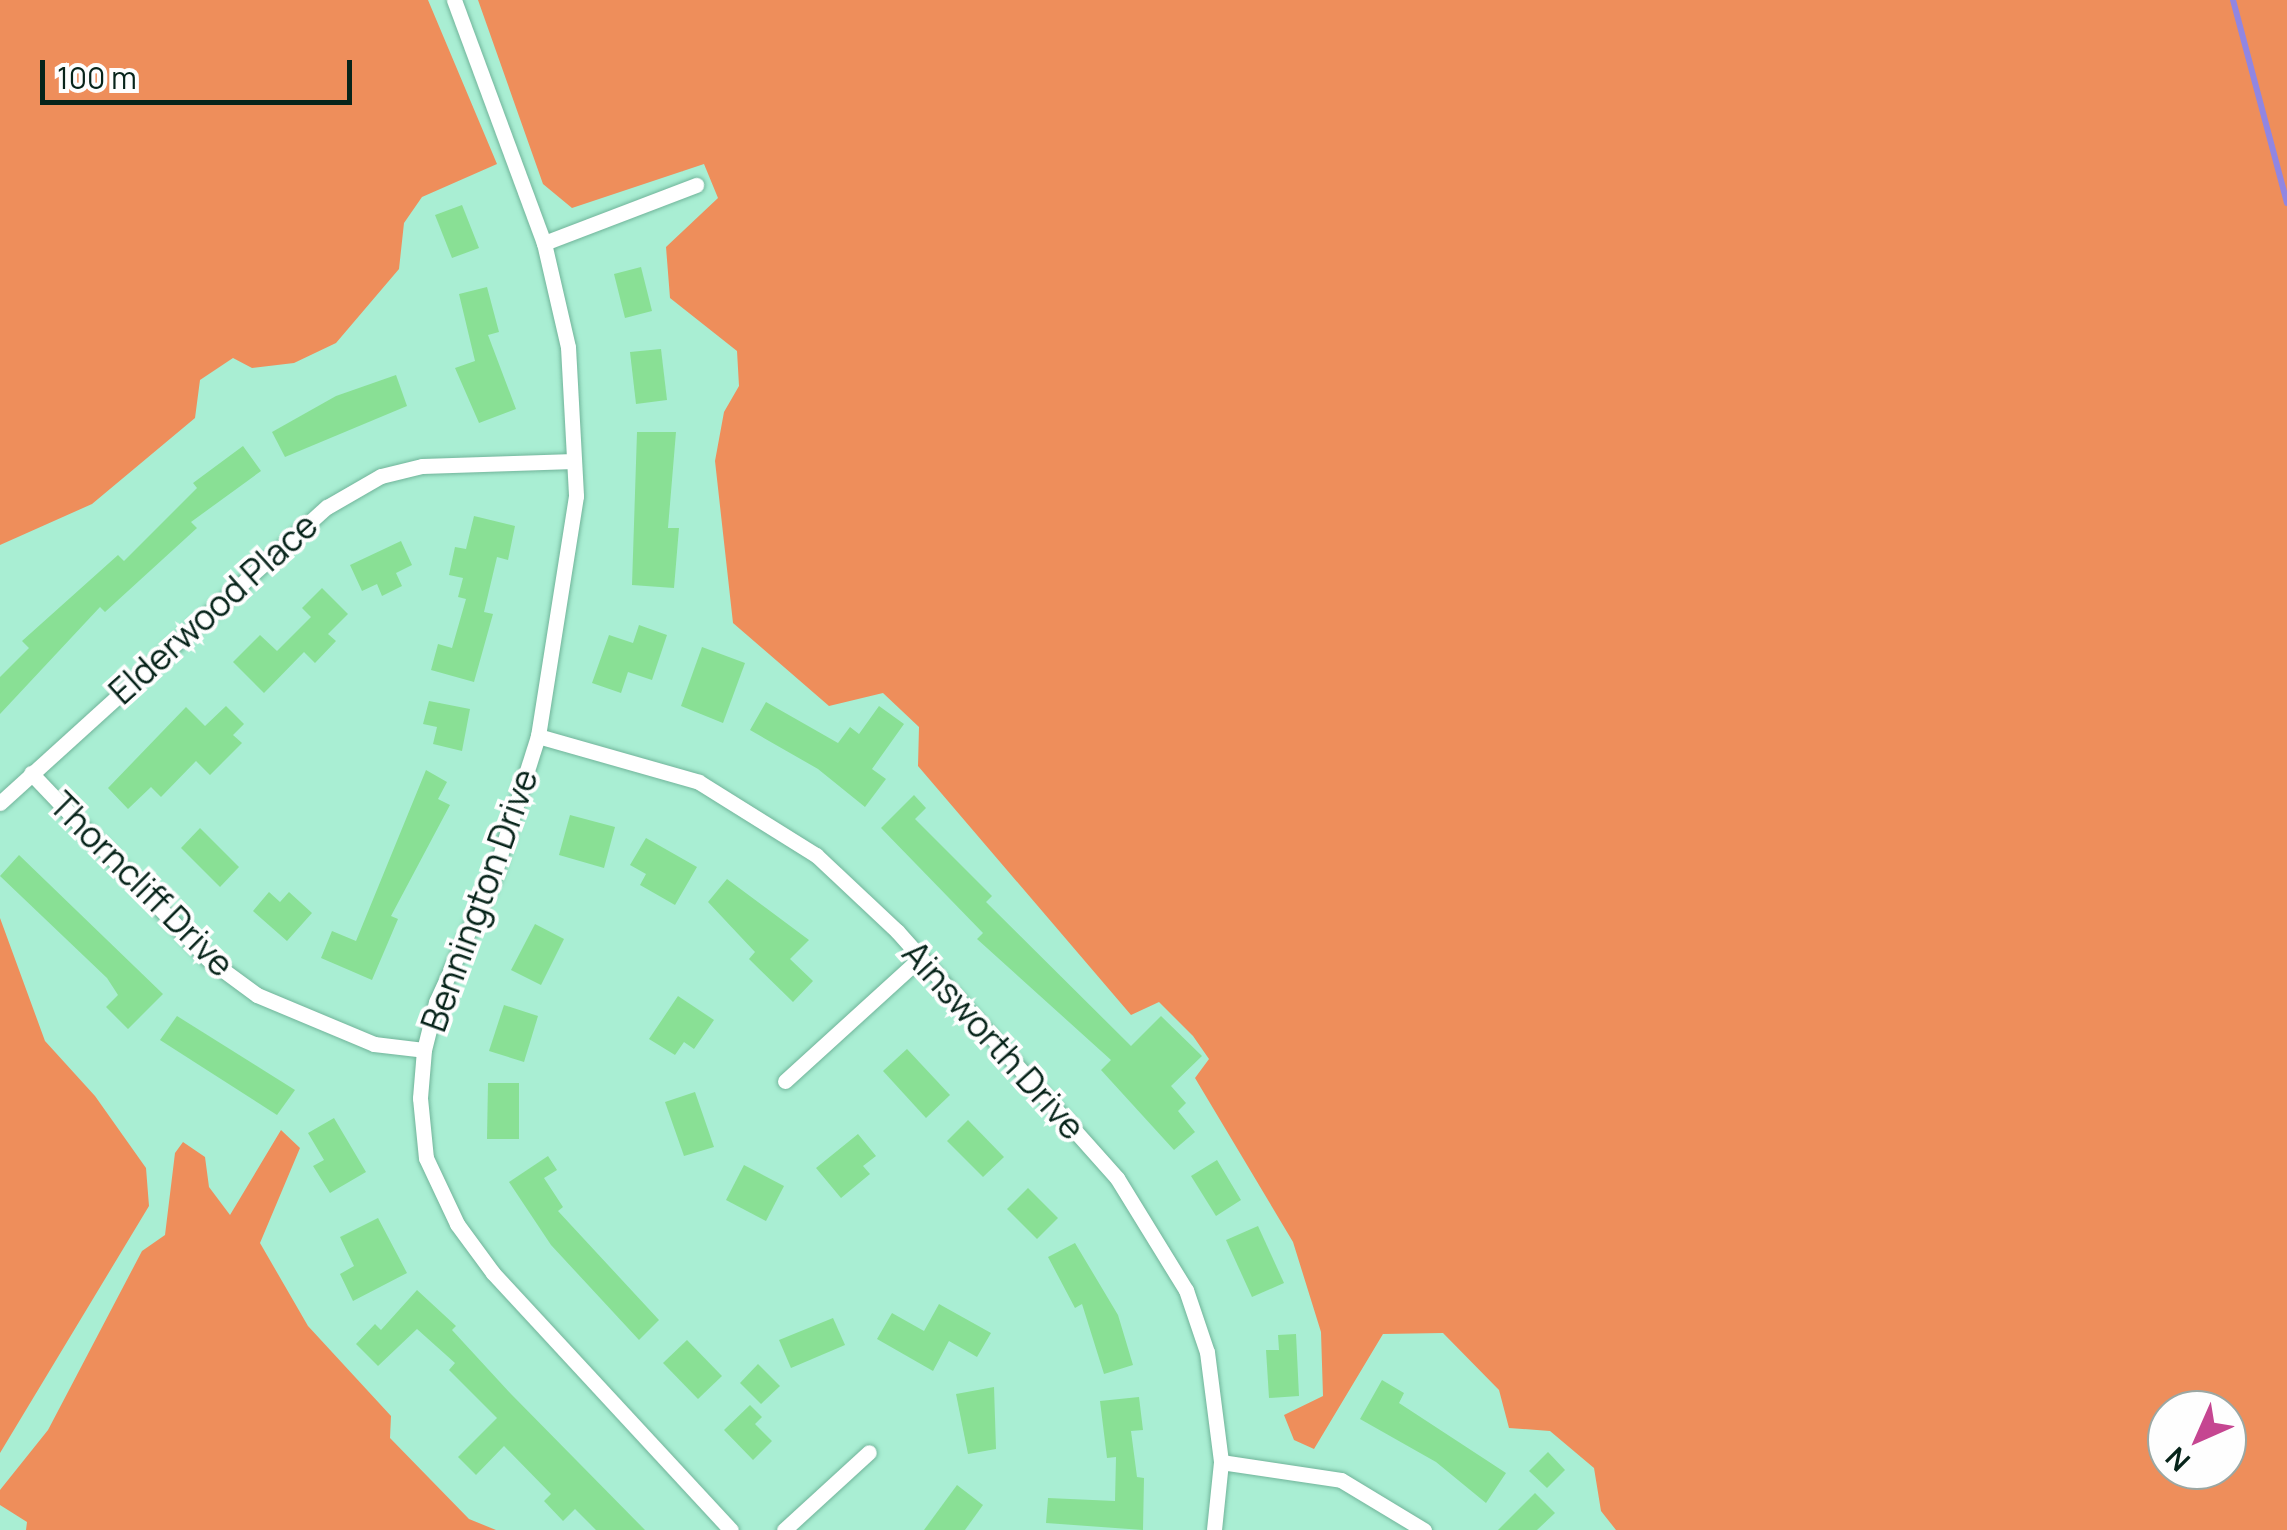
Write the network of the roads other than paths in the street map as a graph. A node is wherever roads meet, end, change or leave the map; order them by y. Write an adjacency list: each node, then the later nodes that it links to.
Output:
1 (454, 0): 3 (street, Bennington Drive)
2 (696, 185): 3 (street)
3 (544, 243): 4 (street, Bennington Drive)
4 (574, 461): 5 (street, Bennington Drive); 6 (street, Elderwood Place)
5 (538, 736): 8 (street, Ainsworth Drive); 9 (street, Bennington Drive)
6 (31, 773): 7 (street, Elderwood Place); 9 (street, Thorncliff Drive)
7 (0, 803)
8 (920, 959): 10 (street); 12 (street, Ainsworth Drive)
9 (424, 1050): 13 (street, Bennington Drive)
10 (785, 1081)
11 (868, 1452): 14 (street)
12 (1221, 1462): 15 (street, Ainsworth Drive); 16 (street)
13 (731, 1530)
14 (784, 1530)
15 (1214, 1530)
16 (1424, 1530)

